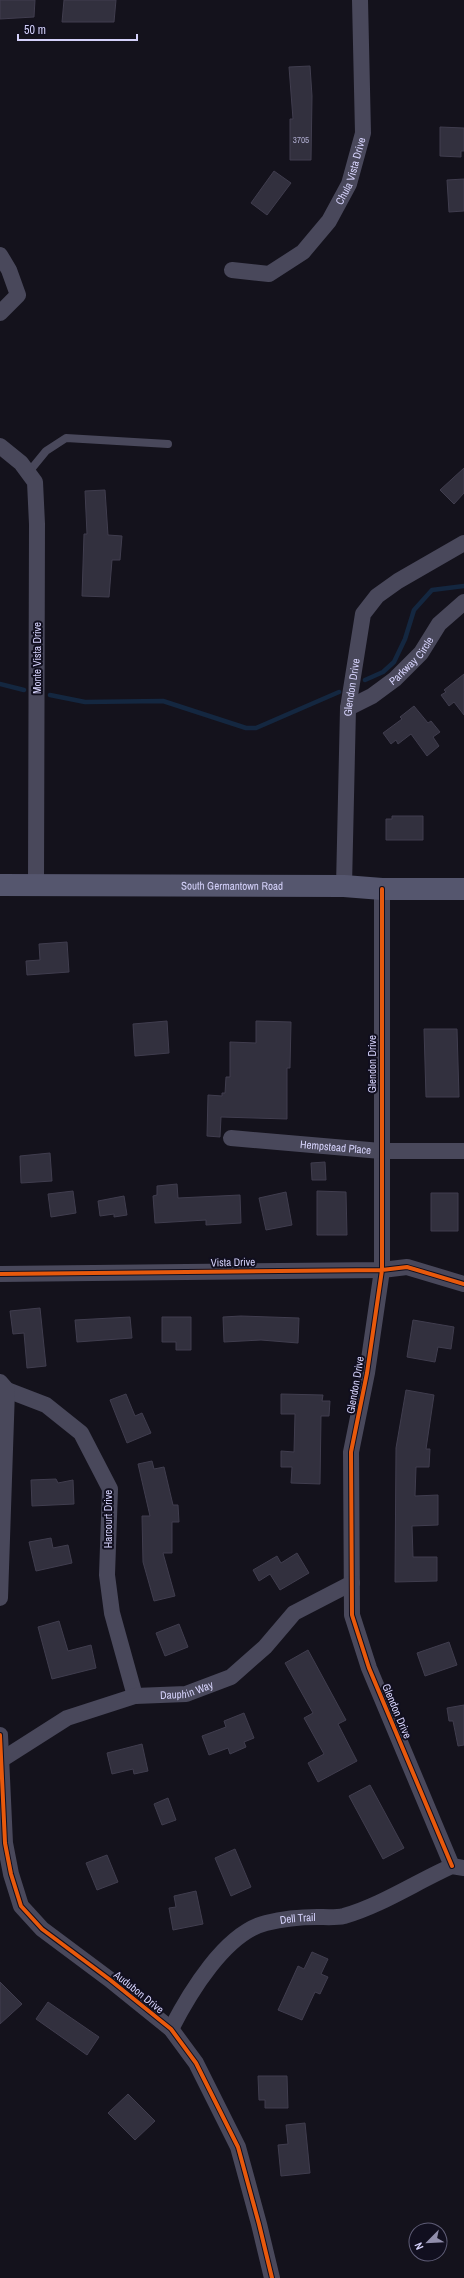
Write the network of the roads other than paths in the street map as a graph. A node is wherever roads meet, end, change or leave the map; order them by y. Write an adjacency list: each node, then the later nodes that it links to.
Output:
1 (360, 0): 3 (street, Chula Vista Drive)
2 (0, 255): 4 (street)
3 (232, 270)
4 (0, 313)
5 (168, 444): 7 (lane)
6 (0, 446): 7 (street, Monte Vista Drive)
7 (28, 473): 11 (street, Monte Vista Drive)
8 (464, 543): 10 (street, Glendon Drive)
9 (464, 602): 10 (street, Parkway Circle)
10 (348, 708): 13 (street, Glendon Drive)
11 (36, 884): 12 (main road, South Germantown Road); 13 (main road, South Germantown Road)
12 (0, 885)
13 (344, 886): 14 (main road, South Germantown Road)
14 (382, 889): 15 (main road, South Germantown Road); 17 (street, Glendon Drive)
15 (464, 889)
16 (230, 1138): 17 (street, Hempstead Place)
17 (380, 1151): 18 (street, Hempstead Place); 19 (street, Glendon Drive)
18 (464, 1151)
19 (382, 1270): 20 (street, Vista Drive); 21 (street, Vista Drive); 23 (street, Glendon Drive)
20 (0, 1274)
21 (464, 1284)
22 (3, 1386): 24 (street); 25 (street, Harcourt Drive)
23 (352, 1583): 25 (street, Dauphin Way); 28 (street, Glendon Drive)
24 (0, 1598)
25 (135, 1696): 27 (street, Dauphin Way)
26 (0, 1735): 27 (street, Audubon Drive)
27 (1, 1760): 29 (street, Audubon Drive)
28 (458, 1867): 29 (street, Dell Trail)
29 (170, 2029): 30 (street, Audubon Drive)
30 (272, 2278)

